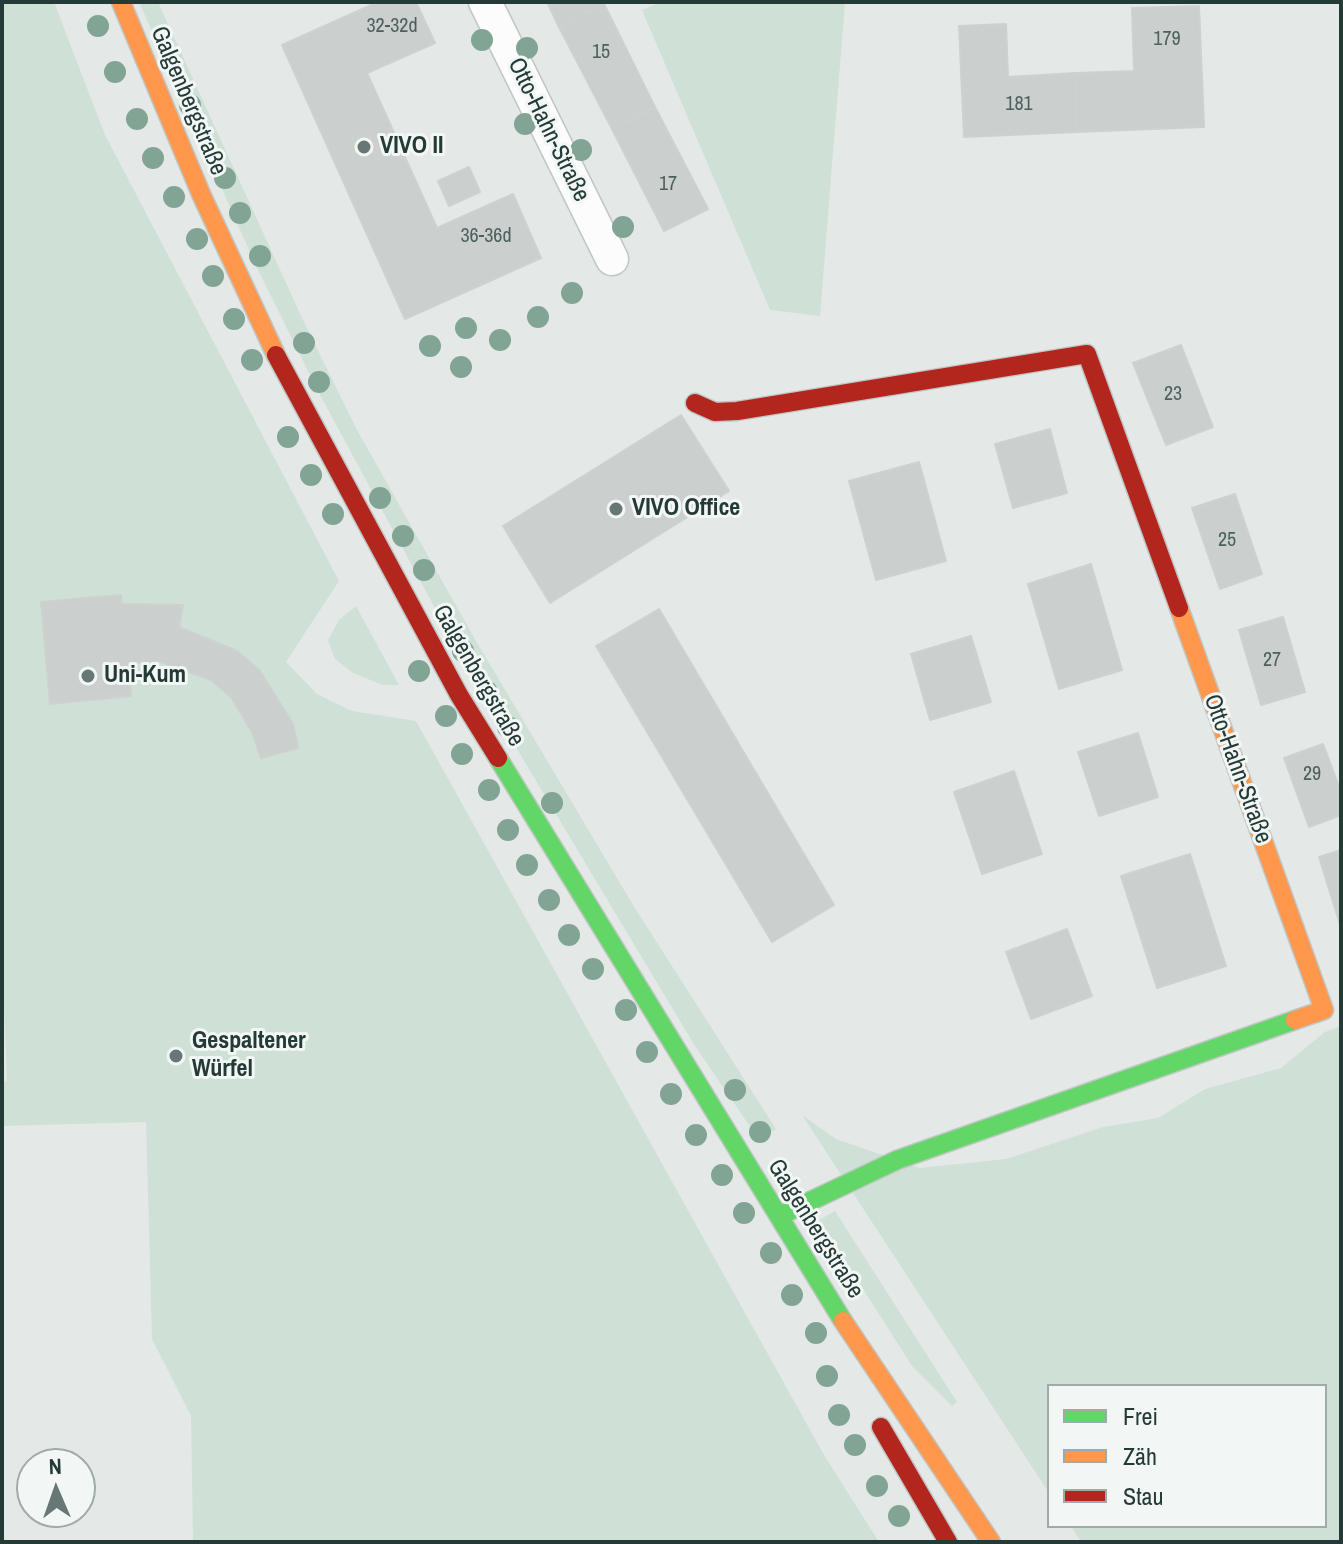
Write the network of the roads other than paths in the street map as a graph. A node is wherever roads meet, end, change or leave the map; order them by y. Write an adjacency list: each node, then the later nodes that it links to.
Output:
1 (121, 2): 6 (street, Galgenbergstraße)
2 (485, 2): 3 (street, Otto-Hahn-Straße)
3 (612, 259)
4 (695, 403): 5 (street, Otto-Hahn-Straße)
5 (1332, 1007): 6 (street, Otto-Hahn-Straße)
6 (779, 1216): 7 (street, Galgenbergstraße)
7 (856, 1341): 8 (street, Galgenbergstraße); 9 (street, Galgenbergstraße)
8 (948, 1542)
9 (991, 1542)

